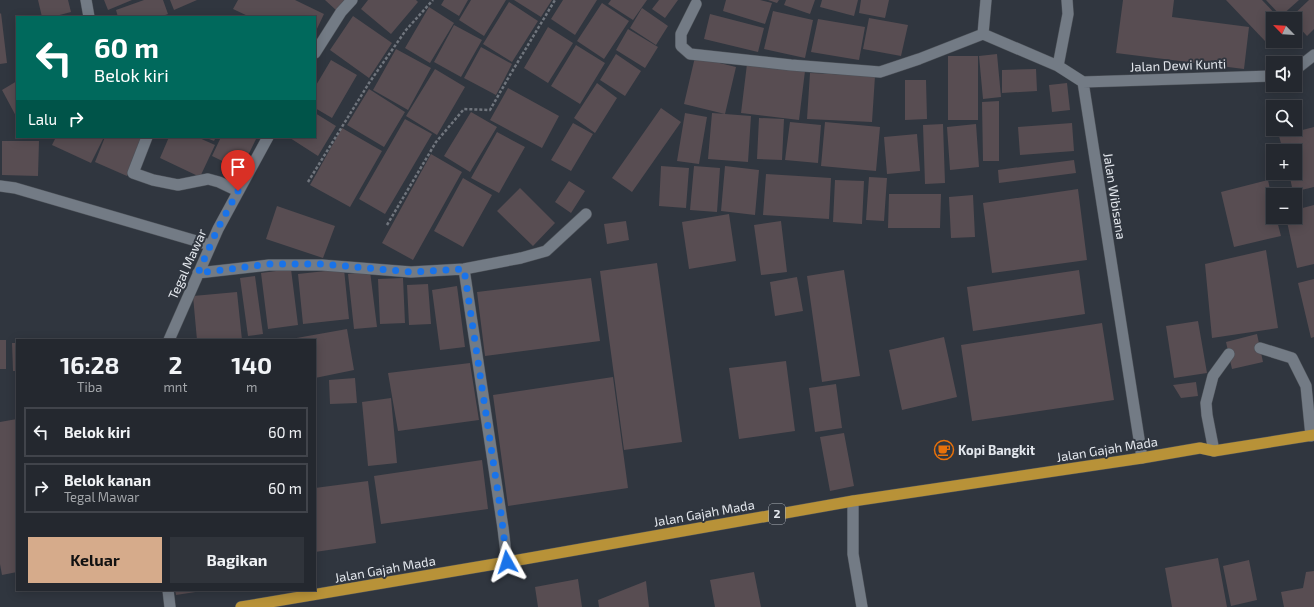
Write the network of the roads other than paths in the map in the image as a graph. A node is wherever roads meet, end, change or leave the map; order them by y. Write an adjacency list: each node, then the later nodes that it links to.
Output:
1 (86, 0): 6 (street)
2 (352, 0): 8 (street)
3 (986, 0): 7 (street)
4 (1067, 0): 11 (street)
5 (696, 4): 7 (street)
6 (89, 16)
7 (983, 34): 11 (street)
8 (316, 51)
9 (1314, 55): 10 (street)
10 (1302, 64)
11 (1058, 66): 13 (street)
12 (1266, 76): 13 (street, Jalan Dewi Kunti)
13 (1083, 82): 27 (street, Jalan Wibisana)
14 (147, 138): 17 (street)
15 (267, 138): 17 (street, Tegal Mawar)
16 (0, 186): 19 (street)
17 (238, 191): 19 (street, Tegal Mawar)
18 (586, 214): 20 (street)
19 (210, 245): 21 (street, Tegal Mawar)
20 (464, 269): 21 (street); 29 (street)
21 (198, 273): 22 (street, Tegal Mawar)
22 (169, 339)
23 (1260, 348): 25 (street)
24 (1229, 354): 26 (street)
25 (1313, 435): 26 (highway, Jalan Gajah Mada / 2)
26 (1214, 451): 27 (highway, Jalan Gajah Mada / 2)
27 (1142, 458): 28 (highway, Jalan Gajah Mada / 2)
28 (853, 501): 29 (highway, Jalan Gajah Mada / 2); 33 (street)
29 (507, 562): 32 (highway, Jalan Gajah Mada / 2)
30 (168, 591): 31 (street)
31 (170, 607)
32 (241, 607)
33 (862, 607)

